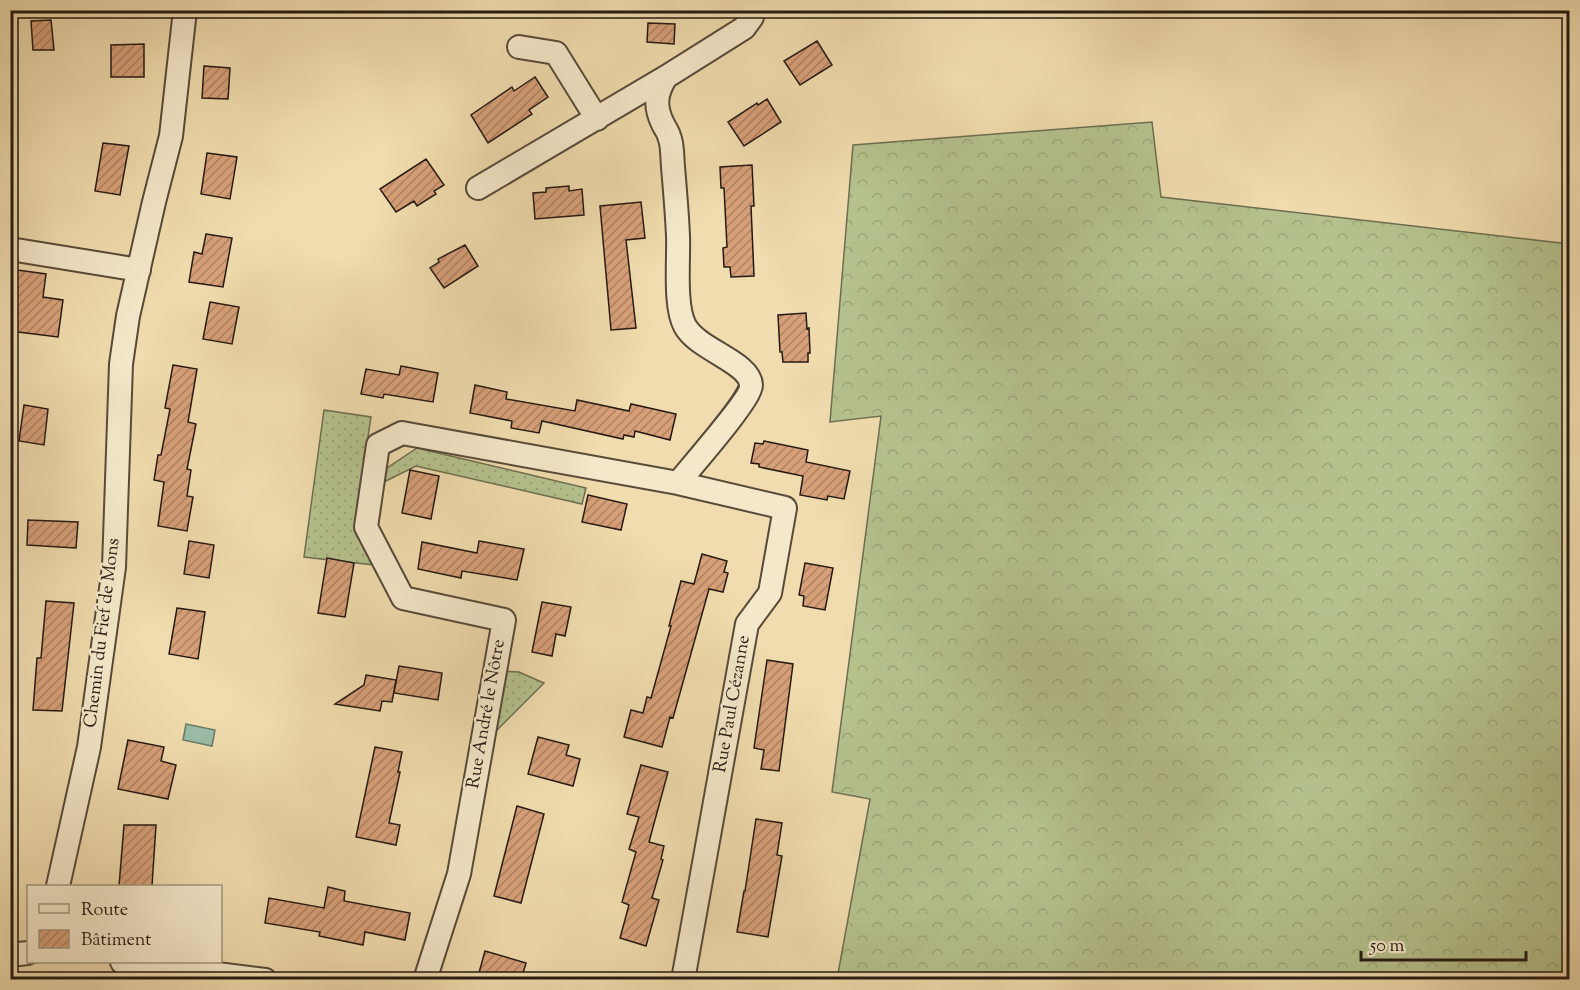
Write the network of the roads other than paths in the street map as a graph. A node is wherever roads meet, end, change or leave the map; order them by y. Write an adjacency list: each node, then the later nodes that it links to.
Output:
1 (185, 10): 8 (street, Chemin du Fief de Mons)
2 (753, 10): 4 (street)
3 (519, 47): 5 (street)
4 (666, 77): 5 (street); 9 (street)
5 (597, 119): 6 (street)
6 (478, 188)
7 (10, 249): 8 (street)
8 (139, 270): 10 (street, Chemin du Fief de Mons)
9 (678, 483): 15 (street, Rue André le Nôtre); 16 (street, Rue Paul Cézanne)
10 (58, 885)
11 (27, 953): 12 (street)
12 (10, 955)
13 (130, 963): 14 (street)
14 (265, 980)
15 (425, 980)
16 (683, 980)

